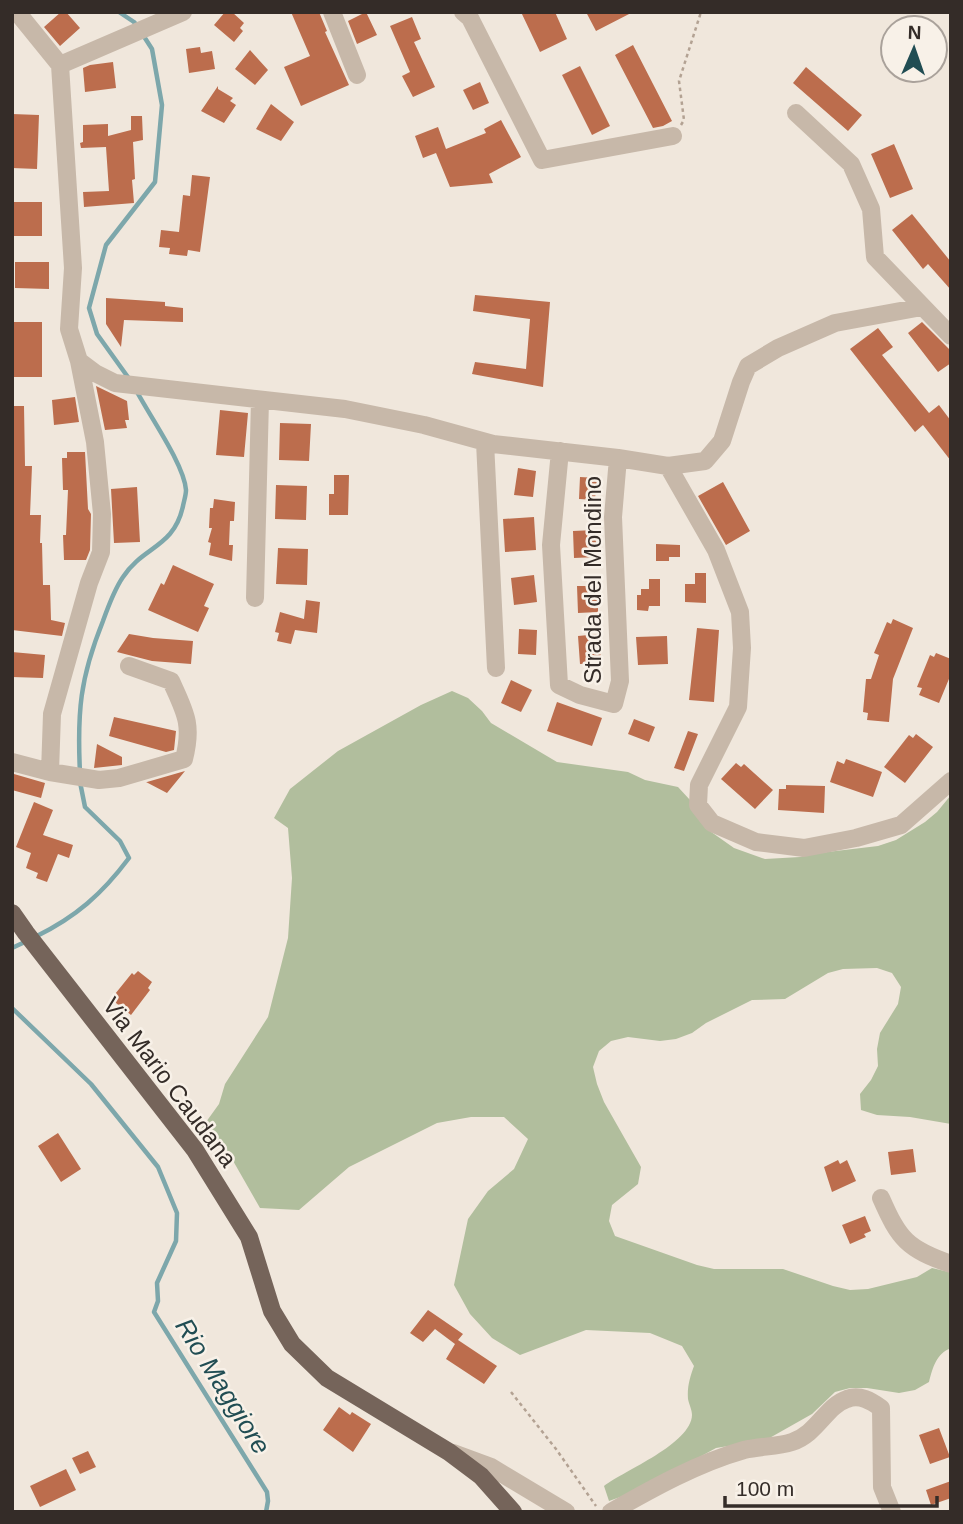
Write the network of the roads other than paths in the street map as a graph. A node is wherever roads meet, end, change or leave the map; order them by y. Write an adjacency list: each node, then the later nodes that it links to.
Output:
1 (17, 12): 5 (street)
2 (183, 12): 5 (street)
3 (332, 12): 6 (street)
4 (463, 12): 8 (street)
5 (60, 65): 11 (street)
6 (358, 75)
7 (796, 113): 9 (street)
8 (673, 136)
9 (922, 307): 10 (street); 16 (street, Strada del Mondino)
10 (951, 336)
11 (79, 361): 12 (street, Strada del Mondino); 21 (street)
12 (260, 400): 13 (street, Strada del Mondino); 17 (street)
13 (485, 442): 14 (street, Strada del Mondino); 19 (street)
14 (560, 451): 15 (street, Strada del Mondino); 15 (street, Strada del Mondino)
15 (618, 458): 16 (street, Strada del Mondino)
16 (668, 466): 22 (street)
17 (256, 598)
18 (129, 666): 21 (street)
19 (496, 668)
20 (12, 762): 21 (street)
21 (50, 772)
22 (951, 781)
23 (12, 913): 26 (main road, Via Mario Caudana)
24 (881, 1198): 25 (street)
25 (951, 1265)
26 (450, 1452): 27 (main road, Via Mario Caudana); 28 (street)
27 (513, 1512)
28 (566, 1512)
29 (611, 1512): 30 (street)
30 (892, 1512)

